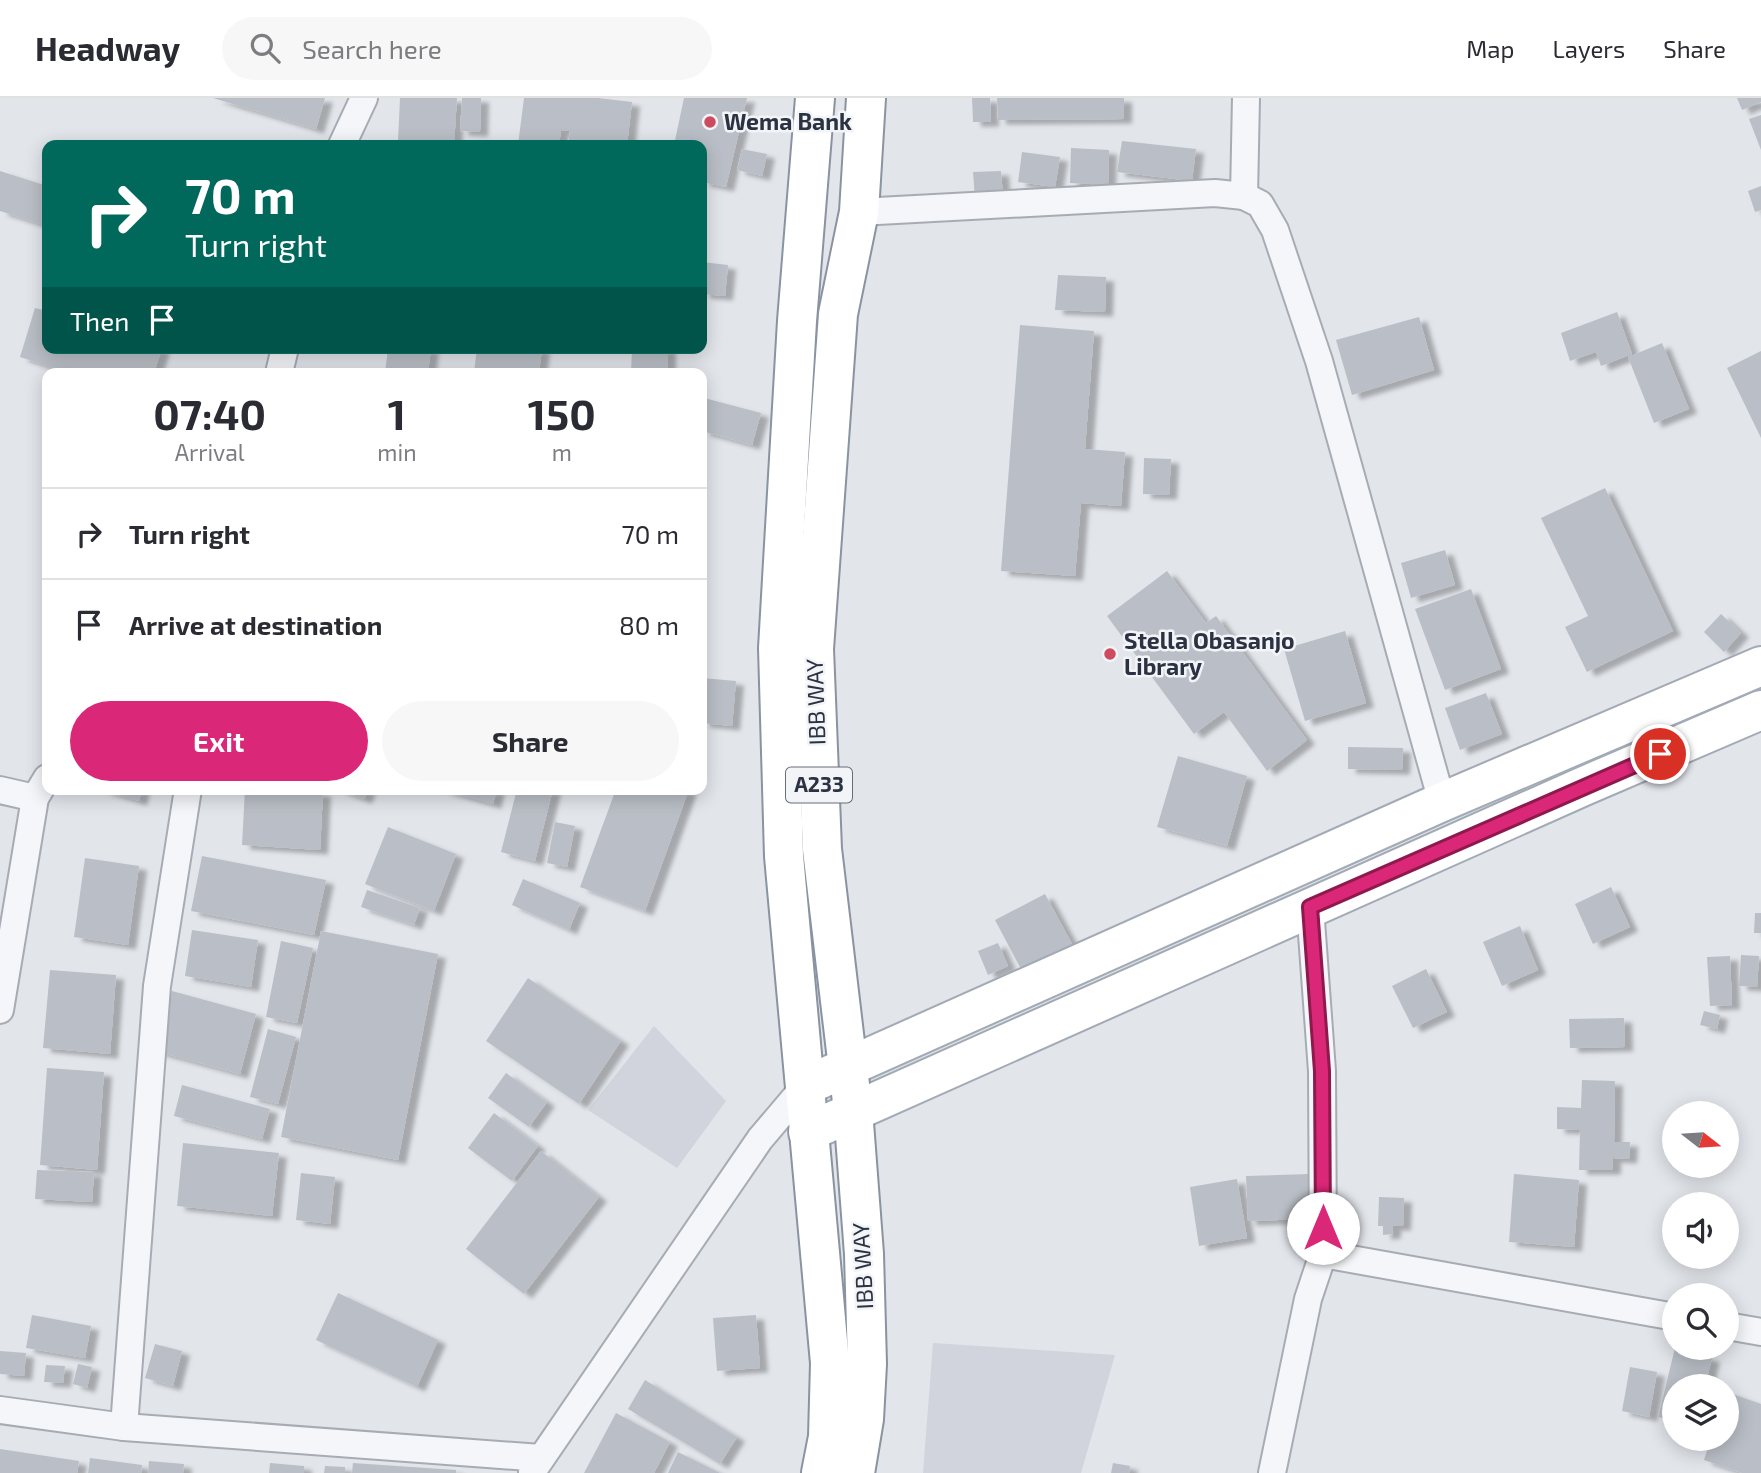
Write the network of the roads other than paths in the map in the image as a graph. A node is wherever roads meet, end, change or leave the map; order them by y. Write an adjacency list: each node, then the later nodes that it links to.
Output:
1 (364, 98): 5 (street)
2 (815, 98): 17 (main road, A233)
3 (866, 98): 7 (main road, IBB WAY / A233)
4 (1246, 98): 6 (street)
5 (344, 140)
6 (1244, 196): 7 (street); 13 (street)
7 (859, 212): 16 (main road, IBB WAY / A233)
8 (1761, 666): 13 (main road)
9 (1761, 710): 14 (main road)
10 (41, 788): 11 (street); 15 (street)
11 (0, 790)
12 (187, 795): 26 (street)
13 (1442, 802): 16 (main road)
14 (1310, 907): 18 (main road); 21 (street)
15 (0, 1010)
16 (846, 1069): 17 (main road); 18 (main road, IBB WAY / A233)
17 (805, 1086): 19 (main road, A233); 20 (street)
18 (853, 1110): 19 (main road); 29 (main road, IBB WAY / A233)
19 (808, 1132): 20 (street); 28 (main road, A233)
20 (760, 1139): 27 (street)
21 (1323, 1254): 22 (street); 30 (street)
22 (1662, 1315)
23 (1739, 1328): 24 (street)
24 (1761, 1332)
25 (0, 1410): 26 (street)
26 (124, 1427): 27 (street)
27 (536, 1466)
28 (821, 1473)
29 (855, 1473)
30 (1272, 1473)

